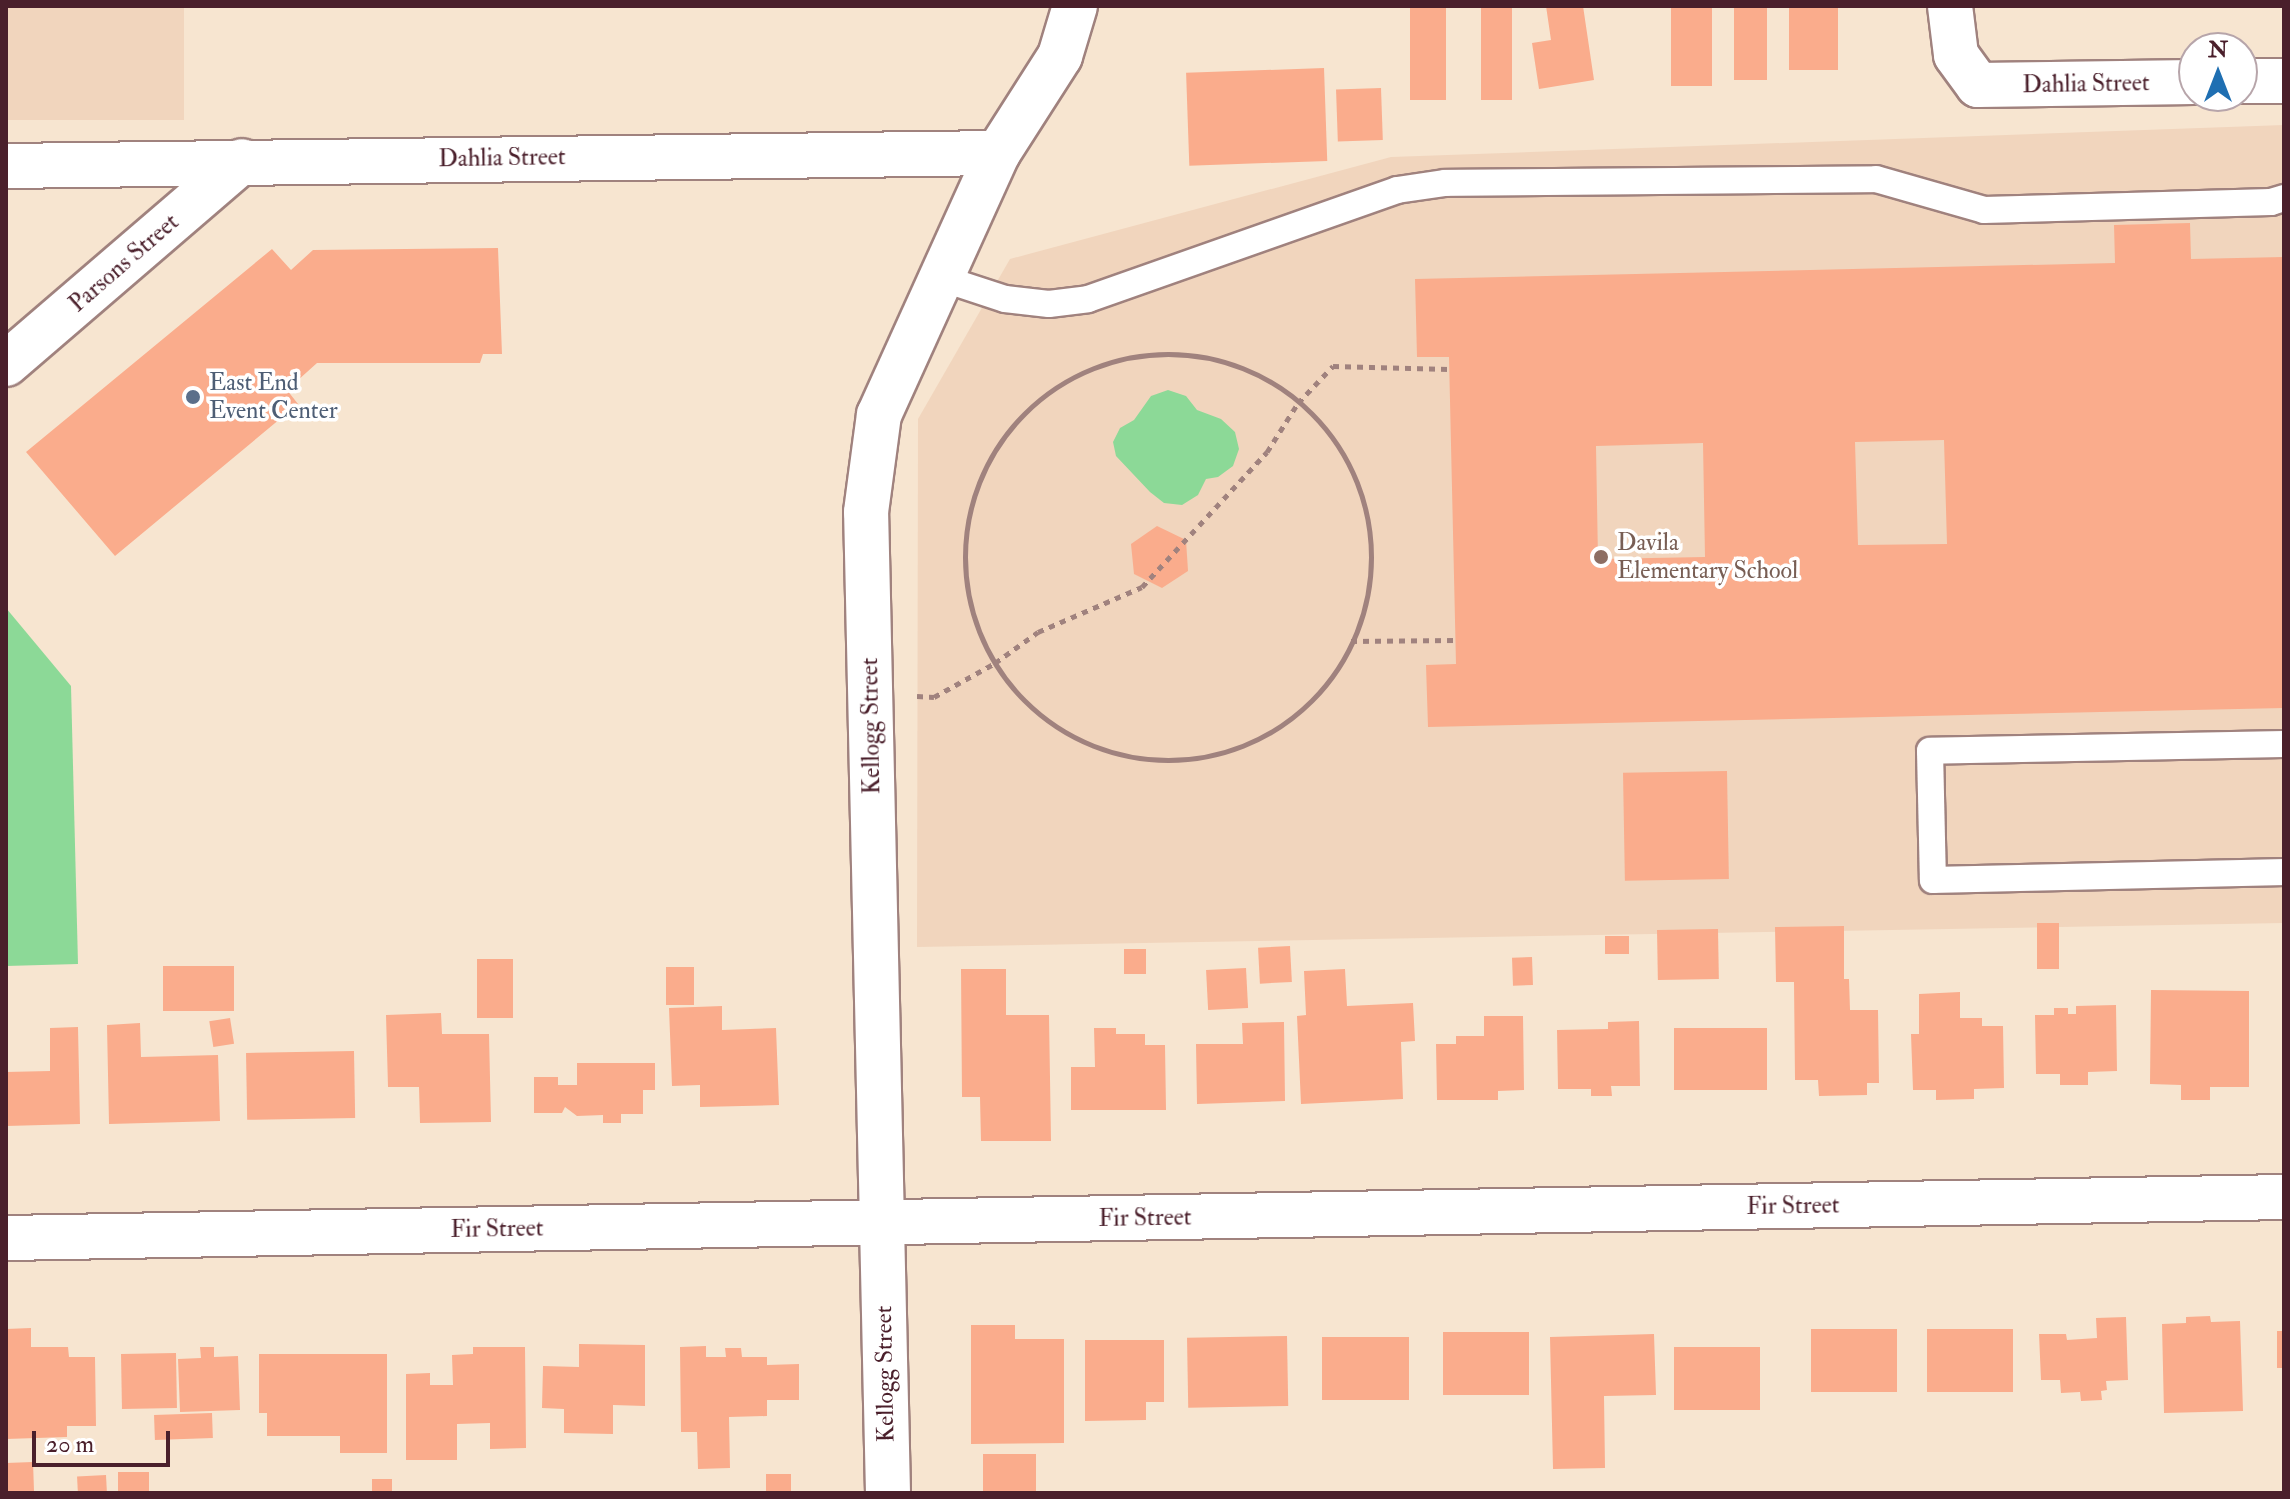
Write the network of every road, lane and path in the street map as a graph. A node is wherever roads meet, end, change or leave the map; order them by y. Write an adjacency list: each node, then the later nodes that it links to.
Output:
1 (1075, 6): 6 (street, Kellogg Street)
2 (1950, 6): 5 (street, Dahlia Street)
3 (2258, 81): 4 (street)
4 (2284, 81)
5 (2178, 82)
6 (998, 153): 7 (street, Dahlia Street); 10 (street, Kellogg Street)
7 (242, 161): 8 (street, Dahlia Street); 11 (street, Parsons Street)
8 (6, 166)
9 (2284, 198): 10 (lane)
10 (941, 278): 21 (street, Kellogg Street)
11 (6, 364)
12 (1449, 369): 13 (path)
13 (1298, 403): 15 (path); 16 (path); 16 (path)
14 (1456, 640): 15 (path)
15 (1351, 641): 16 (path)
16 (995, 663): 17 (path)
17 (917, 696)
18 (2284, 744): 19 (lane)
19 (2284, 872)
20 (2284, 1197): 21 (street, Fir Street)
21 (882, 1222): 22 (street, Fir Street); 23 (street, Kellogg Street)
22 (6, 1238)
23 (888, 1493)

